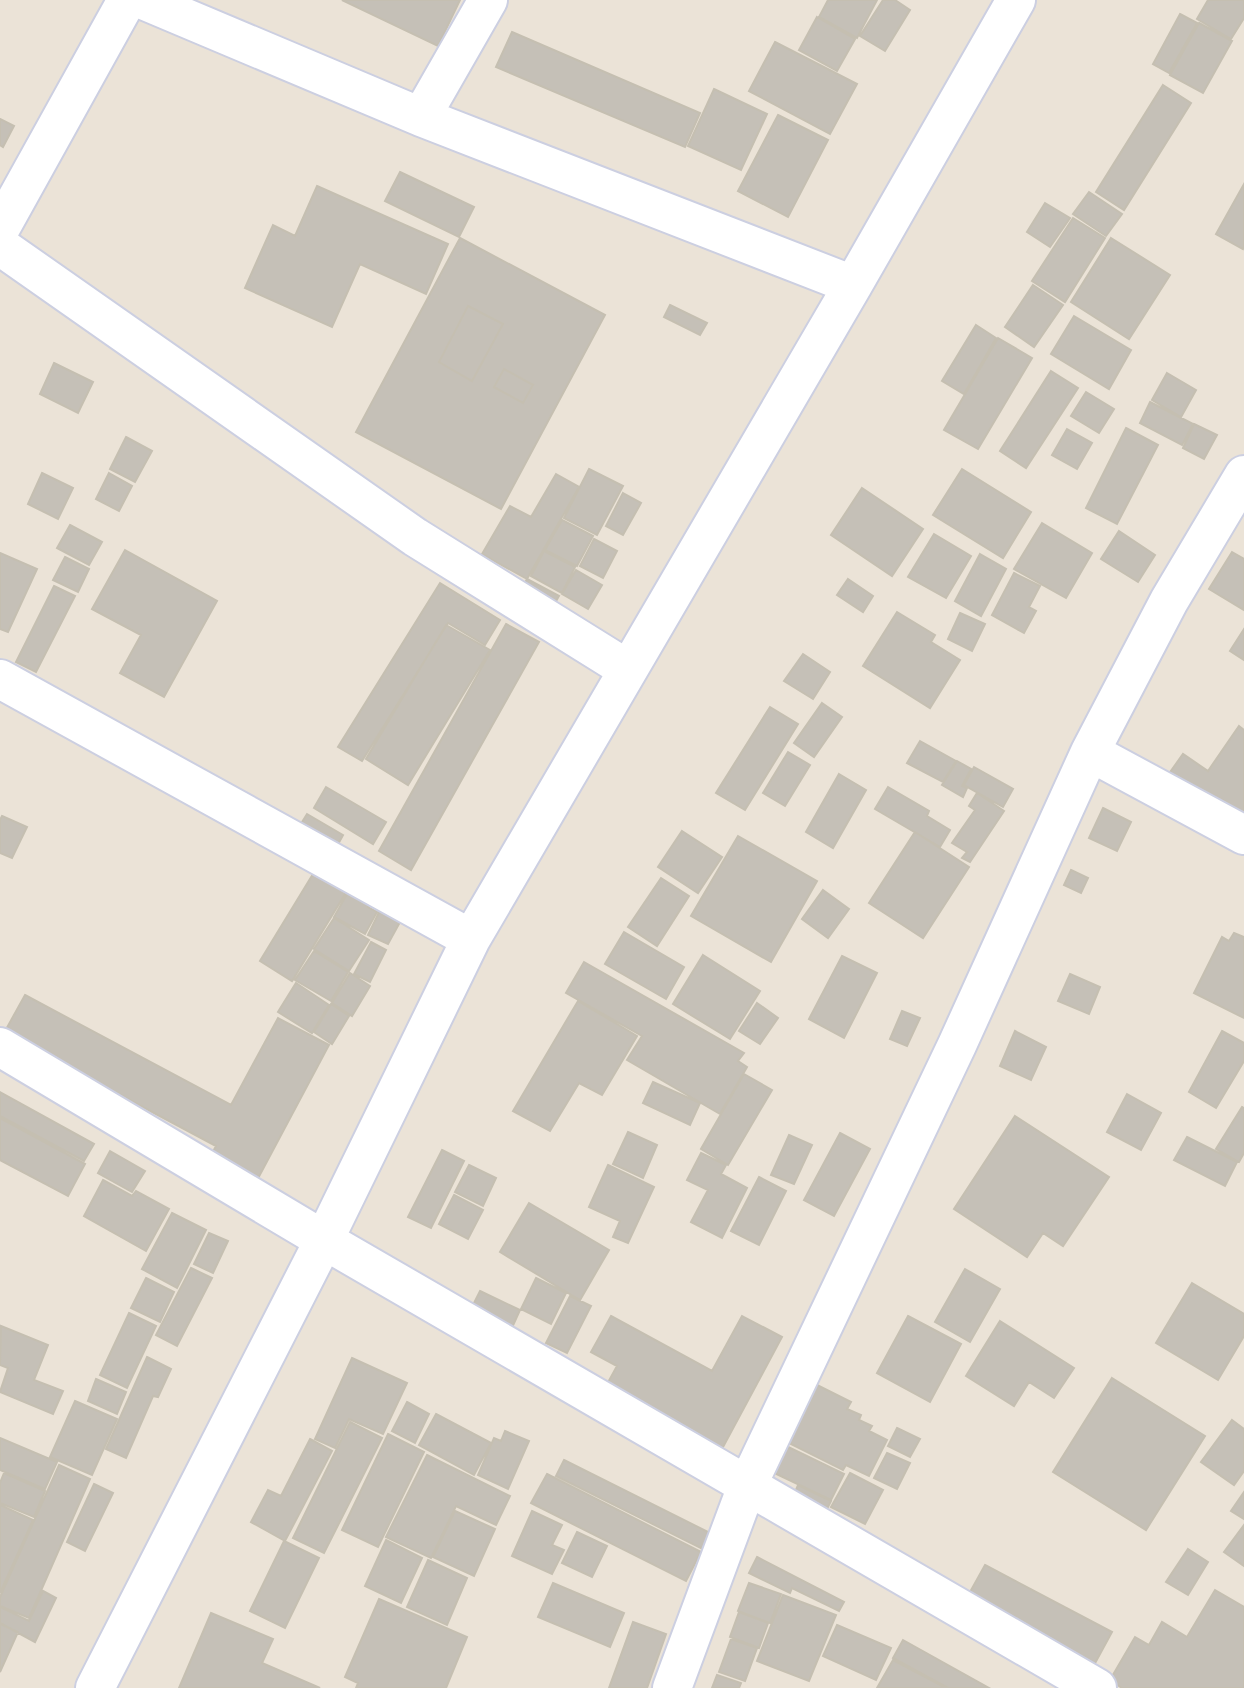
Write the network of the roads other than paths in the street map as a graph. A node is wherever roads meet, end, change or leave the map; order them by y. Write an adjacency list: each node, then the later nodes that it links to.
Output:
1 (127, 0): 6 (street)
2 (143, 0): 5 (street)
3 (488, 0): 5 (street)
4 (1017, 0): 8 (street)
5 (421, 117): 8 (street)
6 (0, 229)
7 (0, 246): 10 (street)
8 (853, 285): 10 (street)
9 (1244, 475): 12 (street)
10 (627, 669): 14 (street)
11 (0, 679): 14 (street)
12 (1090, 752): 13 (street); 17 (street)
13 (1244, 835)
14 (471, 939): 16 (street)
15 (0, 1047): 16 (street)
16 (324, 1240): 17 (street); 19 (street)
17 (747, 1486): 18 (street); 20 (street)
18 (1054, 1677): 21 (street)
19 (94, 1688)
20 (672, 1688)
21 (1097, 1688)

